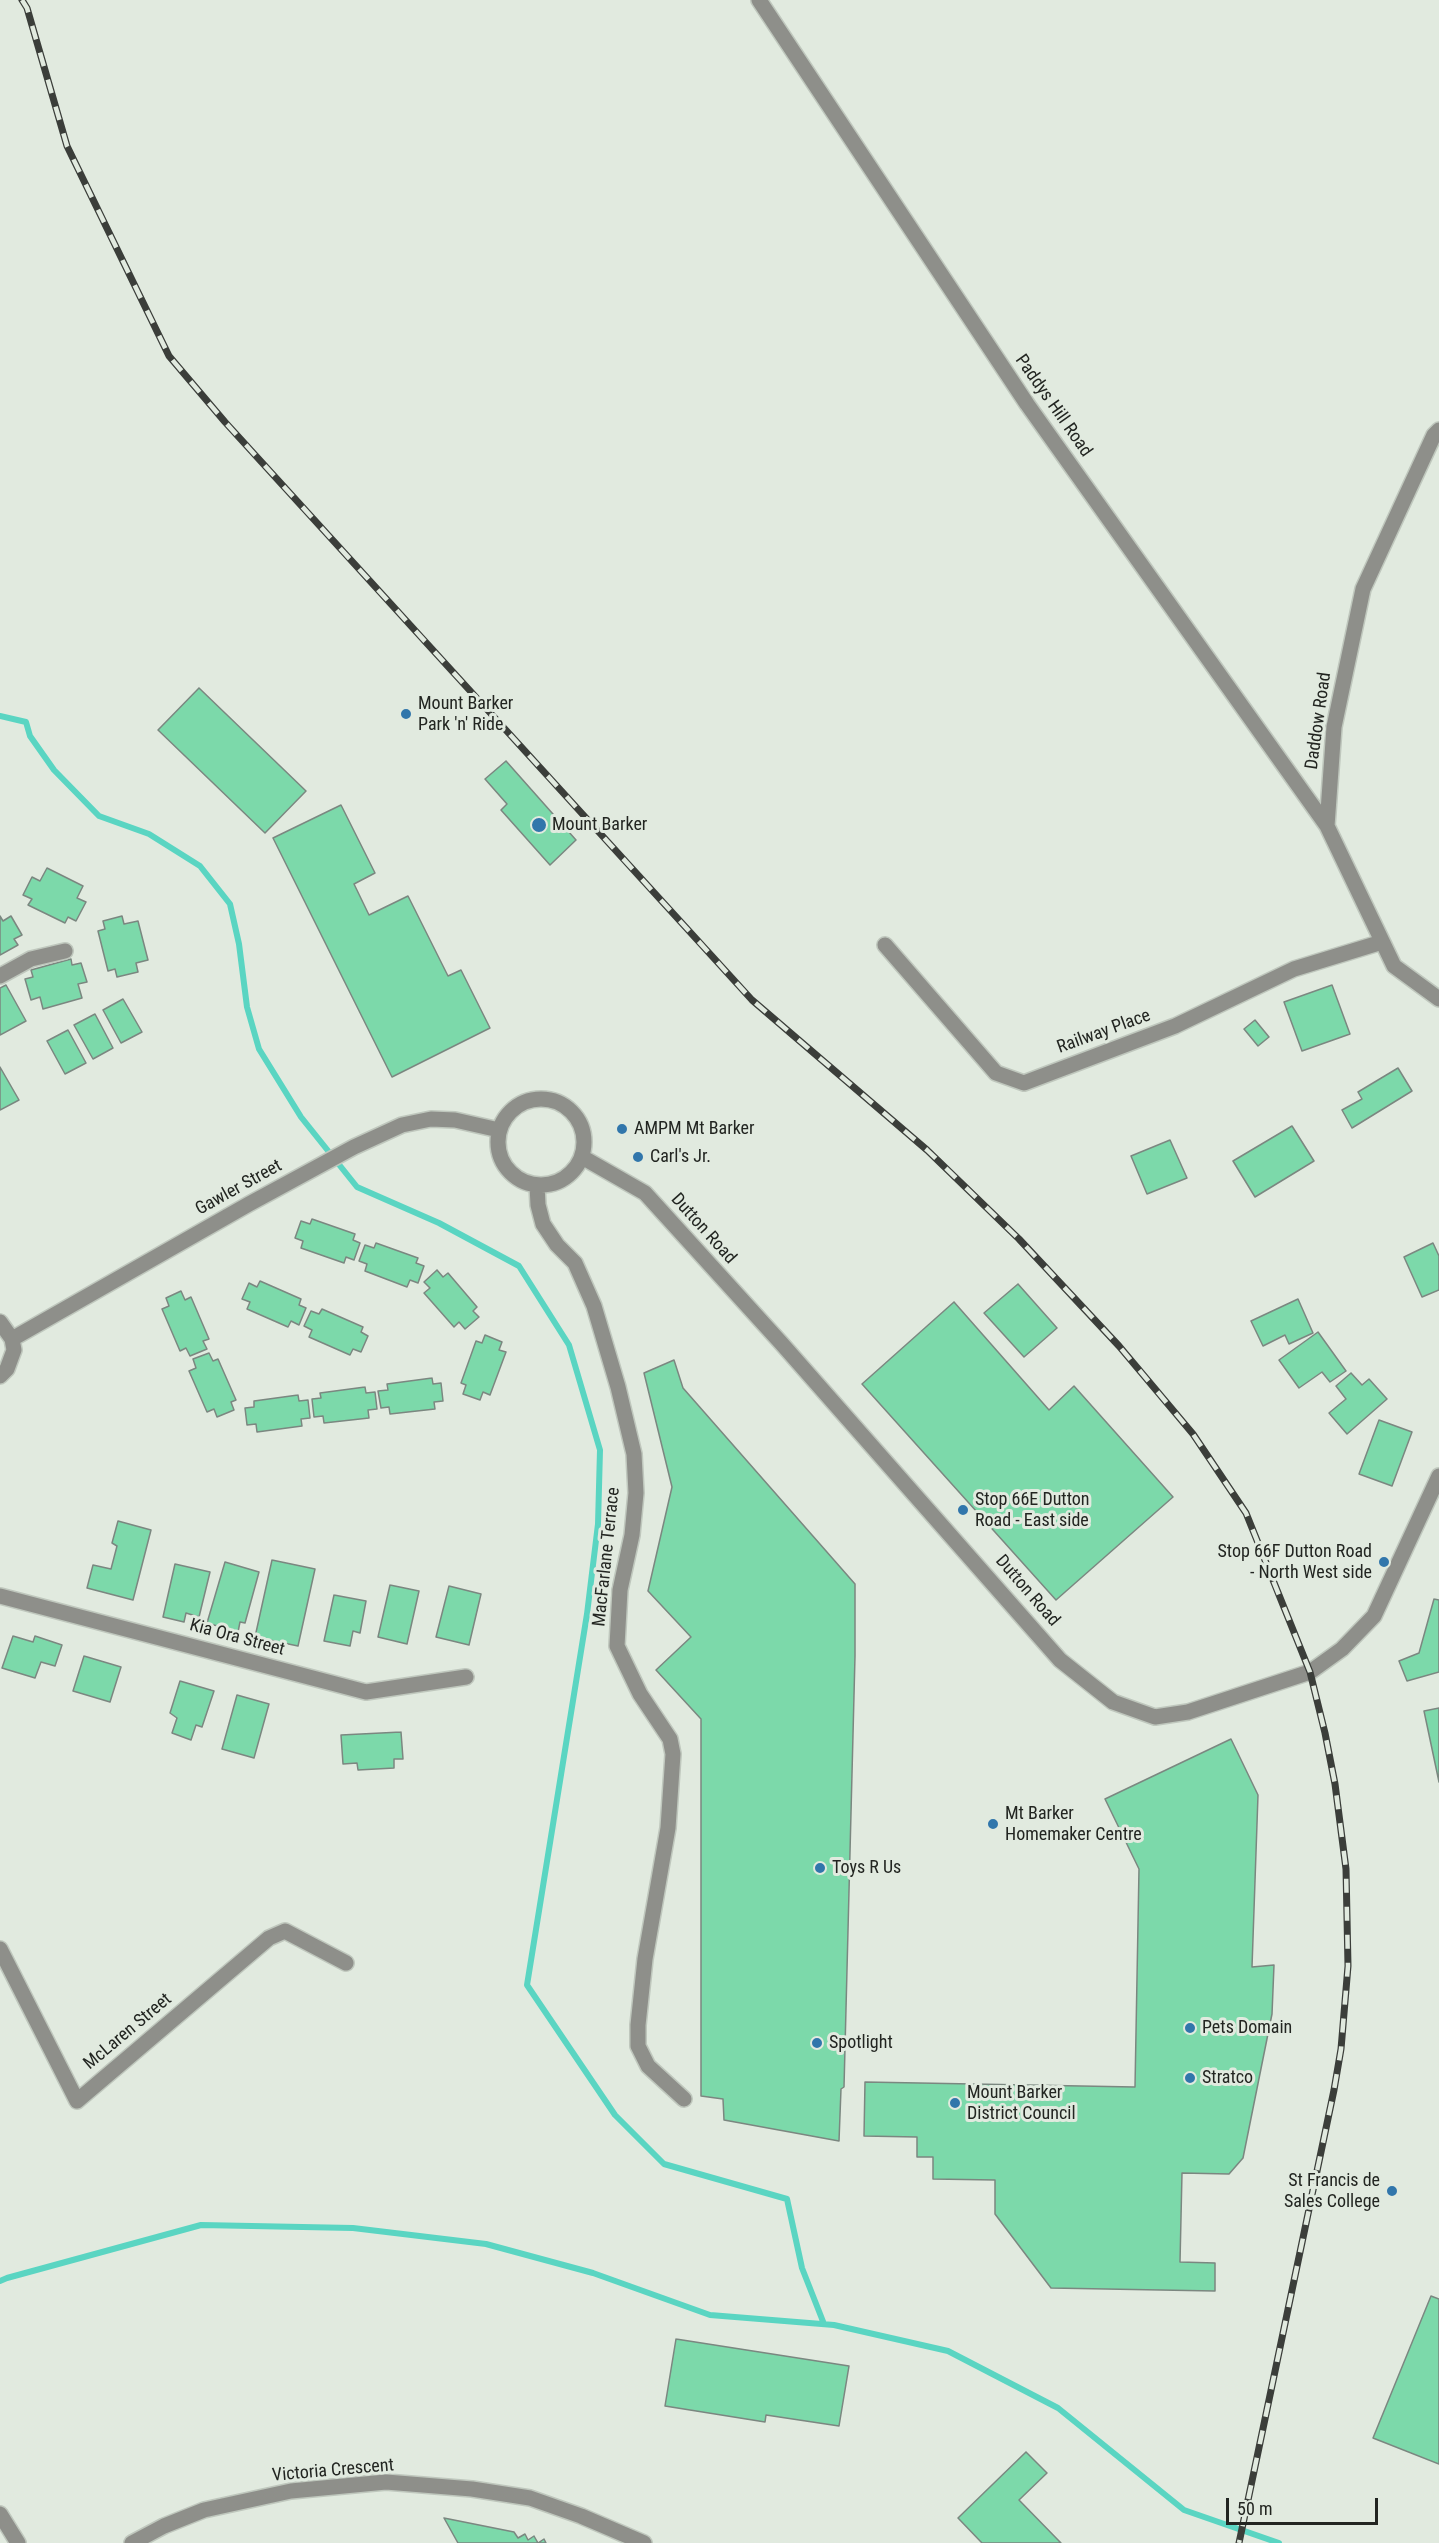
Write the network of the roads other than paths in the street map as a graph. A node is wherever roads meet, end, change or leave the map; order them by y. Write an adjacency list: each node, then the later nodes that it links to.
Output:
1 (759, 0): 3 (street, Paddys Hill Road)
2 (1439, 430): 3 (street, Daddow Road)
3 (1327, 826): 4 (street, Daddow Road)
4 (1382, 942): 5 (street, Railway Place); 8 (street, Daddow Road)
5 (885, 945)
6 (64, 951): 7 (street)
7 (0, 976)
8 (1439, 999)
9 (499, 1130): 10 (street); 11 (street); 13 (street, Gawler Street)
10 (582, 1157): 11 (street); 15 (street, Dutton Road)
11 (537, 1185): 20 (street, MacFarlane Terrace)
12 (0, 1322): 13 (street)
13 (12, 1339): 14 (street)
14 (0, 1376)
15 (1439, 1476)
16 (0, 1596): 17 (street, Kia Ora Street)
17 (466, 1677)
18 (0, 1949): 19 (street, McLaren Street)
19 (346, 1963)
20 (684, 2099)
21 (0, 2514): 22 (street)
22 (18, 2543)
23 (132, 2543): 24 (street, Victoria Crescent)
24 (644, 2543)

